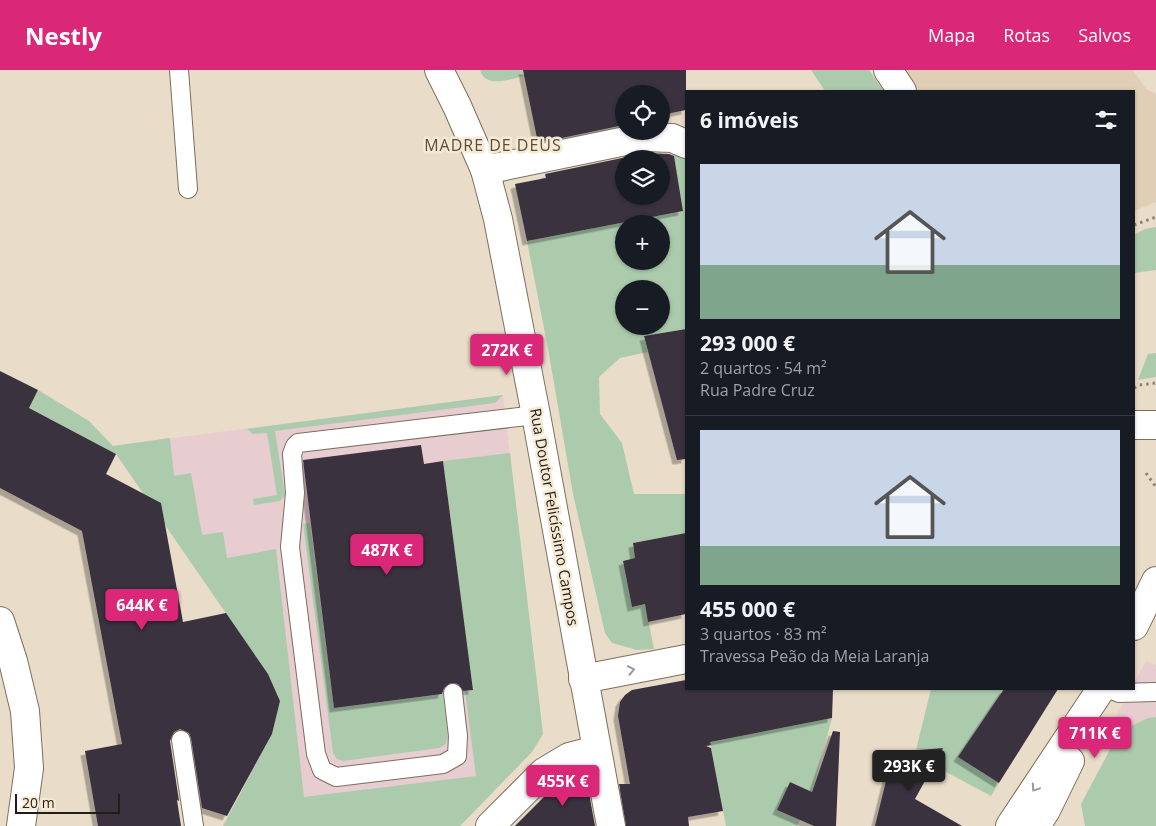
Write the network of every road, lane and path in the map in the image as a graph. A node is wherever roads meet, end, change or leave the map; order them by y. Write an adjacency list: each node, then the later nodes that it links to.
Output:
1 (179, 70): 7 (lane)
2 (439, 70): 6 (street, Rua Doutor Felicíssimo Campos)
3 (888, 70): 4 (street)
4 (901, 90)
5 (685, 144): 6 (street)
6 (485, 170): 12 (street, Rua Doutor Felicíssimo Campos)
7 (188, 190)
8 (1156, 218): 9 (path)
9 (1135, 226)
10 (1156, 382): 11 (path)
11 (1135, 388)
12 (536, 415): 21 (street, Rua Doutor Felicíssimo Campos); 26 (lane)
13 (1135, 425): 14 (street)
14 (1156, 425)
15 (1146, 473): 16 (path)
16 (1156, 487)
17 (1156, 581): 18 (street)
18 (1137, 611)
19 (0, 621): 30 (street)
20 (685, 659): 21 (street, one-way to 20)
21 (583, 679): 28 (street, Rua Doutor Felicíssimo Campos)
22 (1101, 690): 34 (street, one-way to 34)
23 (1102, 690): 29 (street)
24 (1112, 690): 25 (lane)
25 (1156, 692)
26 (454, 693)
27 (181, 740): 31 (lane)
28 (596, 750): 32 (street); 33 (street, Rua Doutor Felicíssimo Campos)
29 (1043, 821)
30 (21, 826)
31 (194, 826)
32 (490, 826)
33 (611, 826)
34 (1010, 826)

